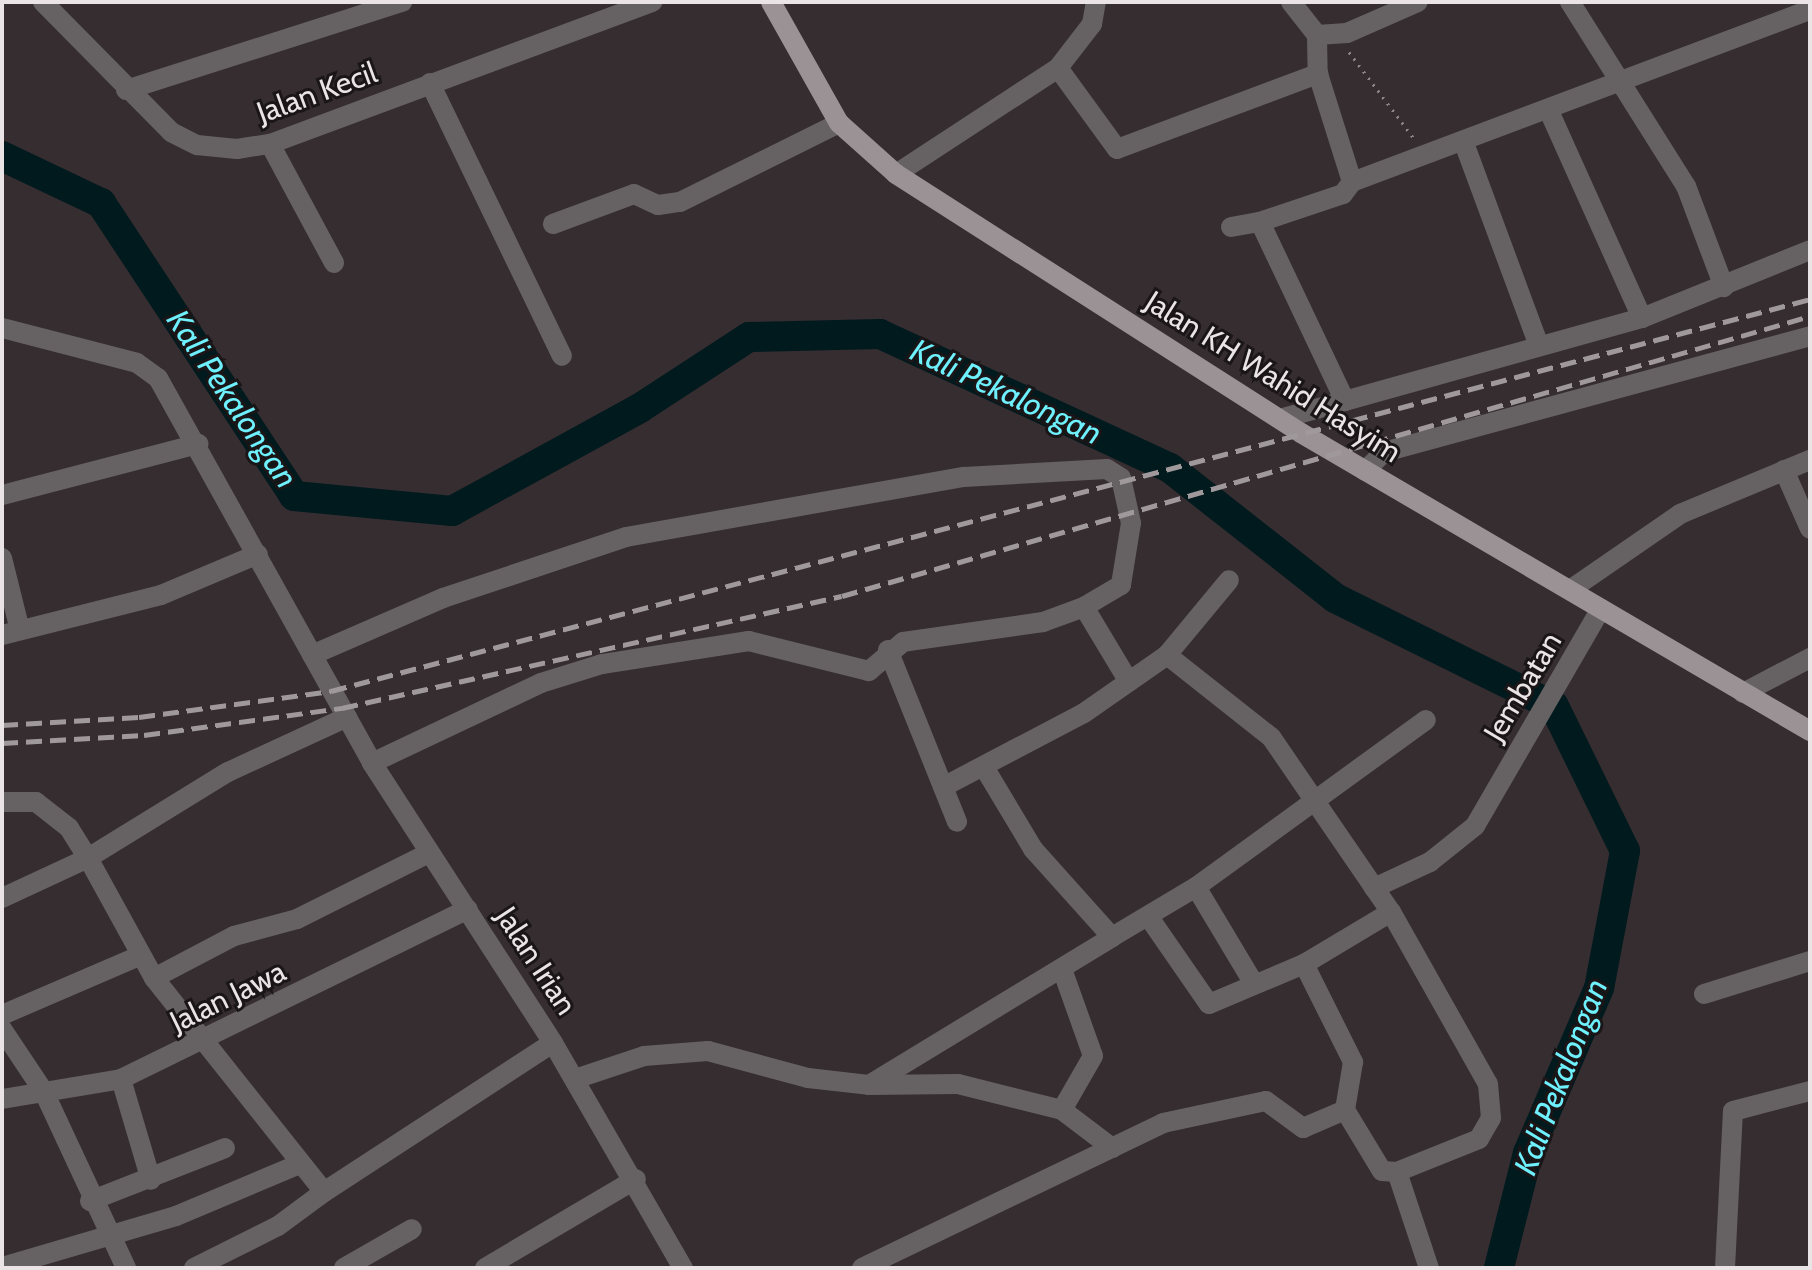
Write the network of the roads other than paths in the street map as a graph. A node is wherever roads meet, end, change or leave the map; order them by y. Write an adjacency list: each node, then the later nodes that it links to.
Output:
1 (43, 2): 15 (street, Jalan Kecil)
2 (402, 2): 15 (street)
3 (652, 2): 13 (street, Jalan Kecil)
4 (771, 2): 17 (main road, Jalan KH Wahid Hasyim)
5 (1096, 2): 11 (street)
6 (1291, 2): 10 (street)
7 (1418, 2): 10 (street)
8 (1570, 2): 14 (street)
9 (1810, 10): 14 (street)
10 (1317, 35): 12 (street)
11 (1058, 68): 12 (street); 20 (street)
12 (1318, 74): 21 (street)
13 (430, 83): 19 (street, Jalan Kecil); 32 (street)
14 (1616, 85): 16 (street); 27 (street)
15 (126, 90): 19 (street, Jalan Kecil)
16 (1549, 111): 18 (street); 28 (street)
17 (839, 123): 20 (main road, Jalan KH Wahid Hasyim); 23 (street)
18 (1464, 143): 21 (street); 31 (street)
19 (270, 144): 26 (street)
20 (896, 174): 34 (main road, Jalan KH Wahid Hasyim)
21 (1352, 182): 22 (street)
22 (1260, 222): 24 (street); 33 (street)
23 (553, 224)
24 (1231, 227)
25 (1810, 250): 27 (street)
26 (334, 263)
27 (1724, 287): 28 (street)
28 (1642, 318): 31 (street)
29 (2, 328): 35 (street, Jalan Irian)
30 (1810, 336): 38 (street)
31 (1538, 343): 33 (street)
32 (562, 356)
33 (1345, 401): 34 (street)
34 (1280, 419): 38 (main road, Jalan KH Wahid Hasyim)
35 (198, 444): 39 (street); 41 (street, Jalan Irian)
36 (1810, 460): 37 (street)
37 (1784, 470): 40 (street); 44 (street)
38 (1365, 471): 44 (main road, Jalan KH Wahid Hasyim)
39 (2, 495)
40 (1810, 529)
41 (258, 554): 47 (street); 49 (street, Jalan Irian)
42 (2, 558): 47 (street)
43 (1229, 580): 50 (street)
44 (1570, 590): 46 (main road, Jalan KH Wahid Hasyim)
45 (1084, 607): 48 (street); 49 (street); 52 (street)
46 (1601, 609): 53 (main road, Jalan KH Wahid Hasyim); 66 (street, Jembatan)
47 (11, 633)
48 (888, 650): 57 (street); 59 (street)
49 (312, 655): 54 (street, Jalan Irian)
50 (1167, 655): 52 (street); 60 (street)
51 (1810, 658): 53 (street)
52 (1129, 682): 58 (street)
53 (1743, 693): 56 (main road, Jalan KH Wahid Hasyim)
54 (347, 717): 57 (street, Jalan Irian); 64 (street)
55 (1426, 720): 60 (street)
56 (1810, 731)
57 (372, 763): 63 (street, Jalan Irian)
58 (984, 767): 59 (street); 71 (street)
59 (943, 787): 62 (street)
60 (1320, 799): 65 (street); 66 (street)
61 (2, 802): 64 (street)
62 (957, 822)
63 (427, 854): 68 (street, Jalan Irian); 76 (street)
64 (88, 858): 67 (street); 72 (street)
65 (1196, 887): 70 (street); 77 (street)
66 (1374, 888): 69 (street)
67 (2, 898)
68 (468, 909): 81 (street, Jalan Jawa); 82 (street, Jalan Irian)
69 (1391, 912): 74 (street); 94 (street)
70 (1148, 916): 71 (street); 77 (street)
71 (1112, 937): 75 (street)
72 (139, 956): 76 (street); 79 (street)
73 (1810, 961): 78 (street)
74 (1304, 964): 77 (street); 90 (street)
75 (1062, 969): 85 (street); 89 (street)
76 (154, 978): 81 (street)
77 (1254, 984)
78 (1704, 994)
79 (2, 1015)
80 (2, 1029): 87 (street)
81 (206, 1043): 83 (street, Jalan Jawa); 93 (street)
82 (553, 1043): 84 (street, Jalan Irian); 97 (street)
83 (121, 1079): 87 (street, Jalan Jawa); 96 (street)
84 (575, 1079): 85 (street); 95 (street, Jalan Irian)
85 (869, 1085): 89 (street)
86 (1810, 1091): 109 (street)
87 (44, 1092): 88 (street, Jalan Jawa); 98 (street)
88 (2, 1099)
89 (1062, 1110): 92 (street)
90 (1345, 1110): 92 (street); 94 (street)
91 (225, 1148): 96 (street)
92 (1112, 1148): 107 (street)
93 (300, 1164): 97 (street); 100 (street)
94 (1397, 1172): 108 (street)
95 (636, 1179): 105 (street); 106 (street, Jalan Irian)
96 (151, 1180): 98 (street)
97 (324, 1192): 103 (street)
98 (90, 1201): 100 (street)
99 (412, 1229): 104 (street)
100 (111, 1237): 101 (street); 102 (street)
101 (2, 1267)
102 (126, 1268)
103 (194, 1268)
104 (344, 1268)
105 (485, 1268)
106 (683, 1268)
107 (862, 1268)
108 (1429, 1268)
109 (1725, 1268)

